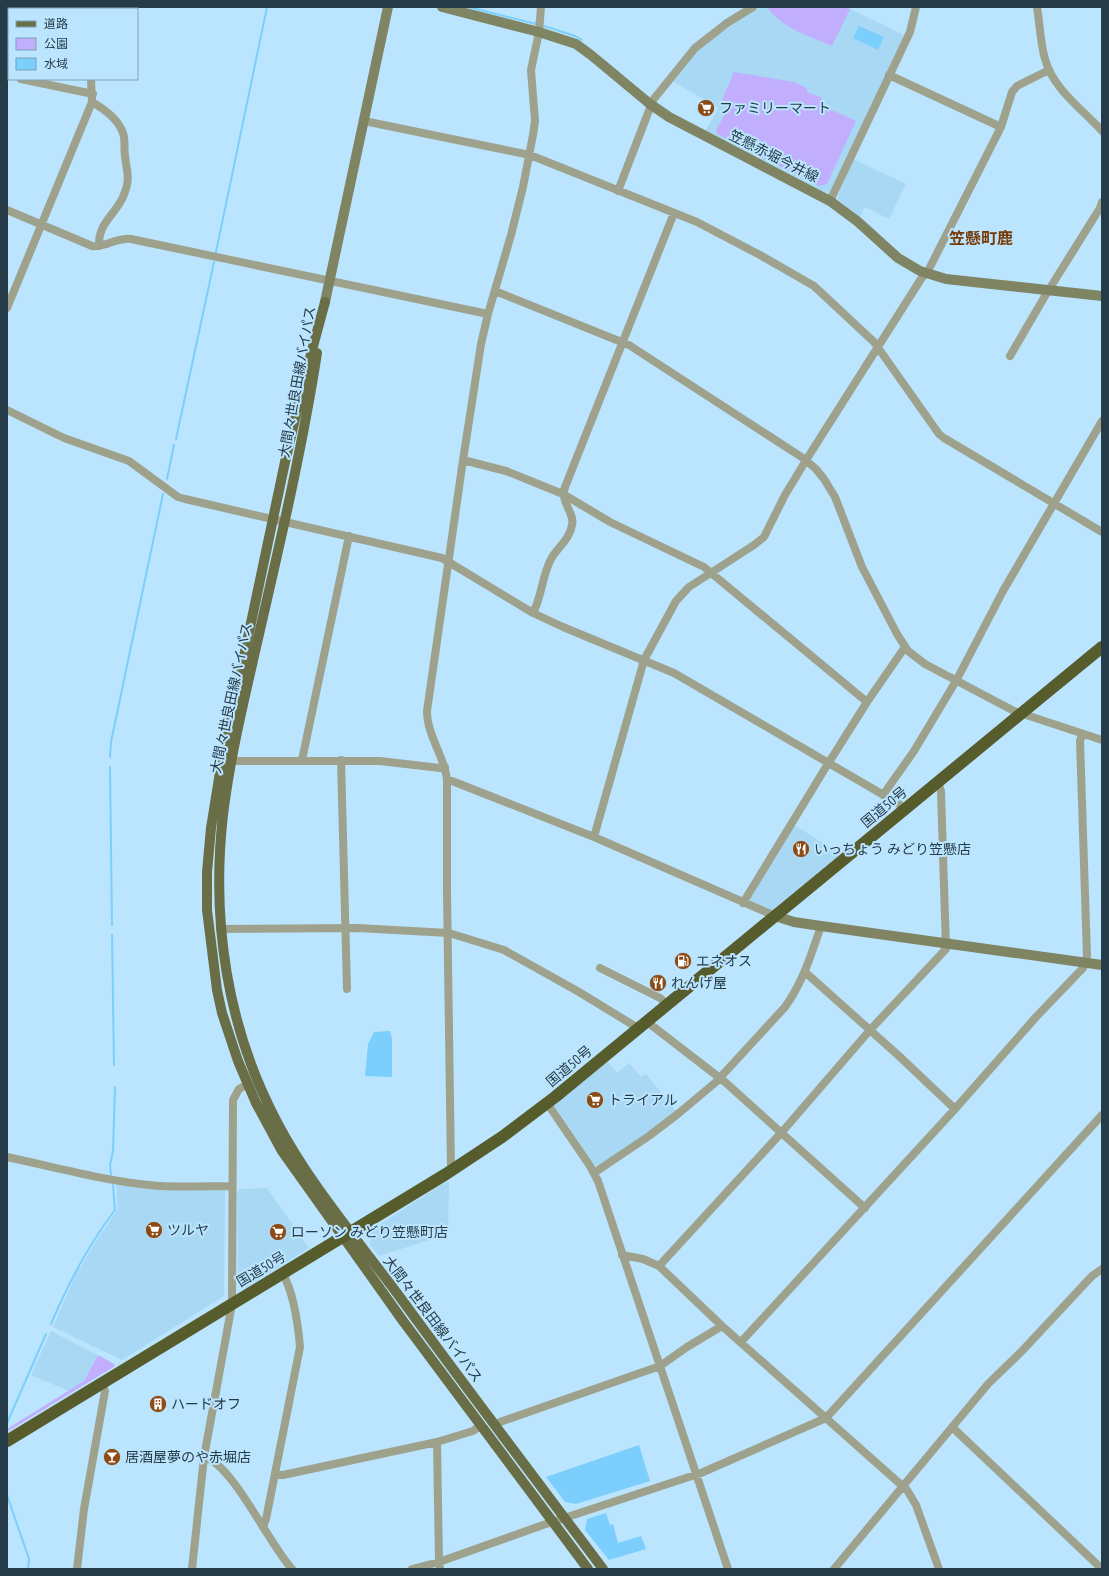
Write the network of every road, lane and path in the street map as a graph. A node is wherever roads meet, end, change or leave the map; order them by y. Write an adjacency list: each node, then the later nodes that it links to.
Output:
1 (388, 7): 14 (main road)
2 (442, 7): 7 (main road, 笠懸赤堀今井線)
3 (541, 7): 7 (street)
4 (753, 7): 13 (street)
5 (916, 7): 9 (street)
6 (1037, 7): 8 (street)
7 (539, 32): 13 (main road, 笠懸赤堀今井線); 17 (street)
8 (1049, 70): 15 (street); 16 (street)
9 (889, 75): 15 (street); 19 (street)
10 (25, 80): 12 (street)
11 (91, 80): 12 (street)
12 (92, 98): 23 (street); 24 (street)
13 (650, 104): 18 (street); 19 (main road, 笠懸赤堀今井線)
14 (364, 121): 17 (street); 26 (main road)
15 (1001, 127): 25 (street)
16 (1102, 131)
17 (530, 155): 18 (street); 28 (street)
18 (618, 191): 22 (street)
19 (830, 201): 25 (main road, 笠懸赤堀今井線)
20 (1102, 202): 27 (street)
21 (7, 210): 23 (street)
22 (674, 213): 33 (street); 34 (street)
23 (41, 225): 24 (street); 31 (street)
24 (99, 246): 26 (street)
25 (926, 274): 27 (main road, 笠懸赤堀今井線); 34 (street)
26 (330, 281): 30 (main road); 32 (street)
27 (1049, 289): 29 (main road, 笠懸赤堀今井線); 35 (street)
28 (495, 291): 32 (street); 33 (street)
29 (1102, 296)
30 (325, 302): 42 (main road, 大間々世良田線バイパス); 43 (main road, 大間々世良田線バイパス)
31 (7, 308)
32 (488, 314): 38 (street)
33 (623, 343): 39 (street); 40 (street)
34 (878, 347): 39 (street); 41 (street)
35 (1010, 356)
36 (7, 410): 42 (street)
37 (1102, 421): 41 (street)
38 (463, 460): 40 (street); 46 (street)
39 (806, 461): 47 (street); 49 (street)
40 (563, 494): 47 (street); 48 (street)
41 (1054, 504): 44 (street); 52 (street)
42 (273, 519): 43 (street); 83 (main road, 大間々世良田線バイパス)
43 (285, 521): 45 (street); 59 (main road, 大間々世良田線バイパス)
44 (1102, 532)
45 (349, 536): 46 (street); 57 (street)
46 (448, 561): 48 (street); 61 (street)
47 (712, 572): 51 (street); 53 (street)
48 (533, 613): 51 (street)
49 (905, 647): 52 (street); 53 (street)
50 (1102, 647): 54 (highway, 国道50号)
51 (644, 660): 60 (street); 66 (street)
52 (956, 681): 54 (street); 64 (street)
53 (867, 702): 60 (street)
54 (1021, 714): 55 (street); 63 (highway, 国道50号)
55 (1082, 734): 56 (street); 74 (street)
56 (1102, 740)
57 (302, 760): 58 (street); 59 (street)
58 (341, 760): 61 (street); 70 (street)
59 (231, 761): 71 (main road, 大間々世良田線バイパス)
60 (828, 763): 64 (street); 67 (street)
61 (445, 767): 62 (street)
62 (447, 779): 66 (street); 72 (street)
63 (938, 782): 65 (highway, 国道50号); 73 (street)
64 (883, 795): 65 (street)
65 (904, 810): 68 (highway, 国道50号)
66 (594, 837): 67 (street)
67 (743, 903): 68 (street)
68 (775, 916): 69 (main road); 79 (highway, 国道50号)
69 (821, 926): 73 (main road); 77 (street)
70 (345, 928): 71 (street); 72 (street); 78 (street)
71 (220, 929): 93 (main road, 大間々世良田線バイパス)
72 (449, 933): 80 (street); 89 (street)
73 (946, 944): 74 (main road); 81 (street)
74 (1086, 962): 75 (main road); 85 (street)
75 (1102, 965)
76 (600, 968): 79 (street)
77 (805, 972): 81 (street); 82 (street)
78 (347, 989)
79 (667, 1004): 80 (highway, 国道50号)
80 (642, 1024): 82 (street); 84 (highway, 国道50号)
81 (870, 1030): 85 (street); 87 (street)
82 (720, 1078): 87 (street); 90 (street)
83 (248, 1084): 91 (street); 93 (main road, 大間々世良田線バイパス)
84 (547, 1103): 89 (highway, 国道50号); 90 (street)
85 (955, 1109): 92 (street)
86 (1102, 1115): 103 (street)
87 (782, 1132): 92 (street); 95 (street)
88 (7, 1157): 91 (street)
89 (451, 1170): 93 (highway, 国道50号)
90 (594, 1173): 94 (street)
91 (231, 1186): 98 (street)
92 (865, 1208): 100 (street)
93 (347, 1235): 97 (highway, 国道50号); 104 (main road, 大間々世良田線バイパス); 105 (main road, 大間々世良田線バイパス)
94 (622, 1255): 95 (street); 101 (street)
95 (659, 1266): 99 (street)
96 (1102, 1269): 106 (street)
97 (283, 1274): 98 (highway, 国道50号); 110 (street)
98 (232, 1304): 102 (highway, 国道50号); 109 (street)
99 (722, 1326): 100 (street); 101 (street)
100 (742, 1342): 103 (street)
101 (660, 1366): 105 (street); 111 (street)
102 (102, 1384): 107 (highway, 国道50号); 117 (street)
103 (826, 1418): 111 (street); 112 (street)
104 (481, 1425): 108 (street); 114 (main road, 大間々世良田線バイパス)
105 (495, 1426): 113 (main road, 大間々世良田線バイパス)
106 (952, 1427): 112 (street); 126 (street)
107 (7, 1441)
108 (437, 1442): 110 (street); 116 (street)
109 (204, 1457): 115 (street); 118 (street)
110 (275, 1475): 115 (street)
111 (696, 1475): 113 (street); 123 (street)
112 (903, 1487): 124 (street); 125 (street)
113 (565, 1518): 114 (street); 122 (main road, 大間々世良田線バイパス)
114 (554, 1522): 116 (street); 121 (main road, 大間々世良田線バイパス)
115 (263, 1527): 119 (street)
116 (439, 1566): 120 (street)
117 (77, 1569)
118 (192, 1569)
119 (292, 1569)
120 (412, 1569)
121 (588, 1569)
122 (603, 1569)
123 (728, 1569)
124 (834, 1569)
125 (939, 1569)
126 (1102, 1569)

